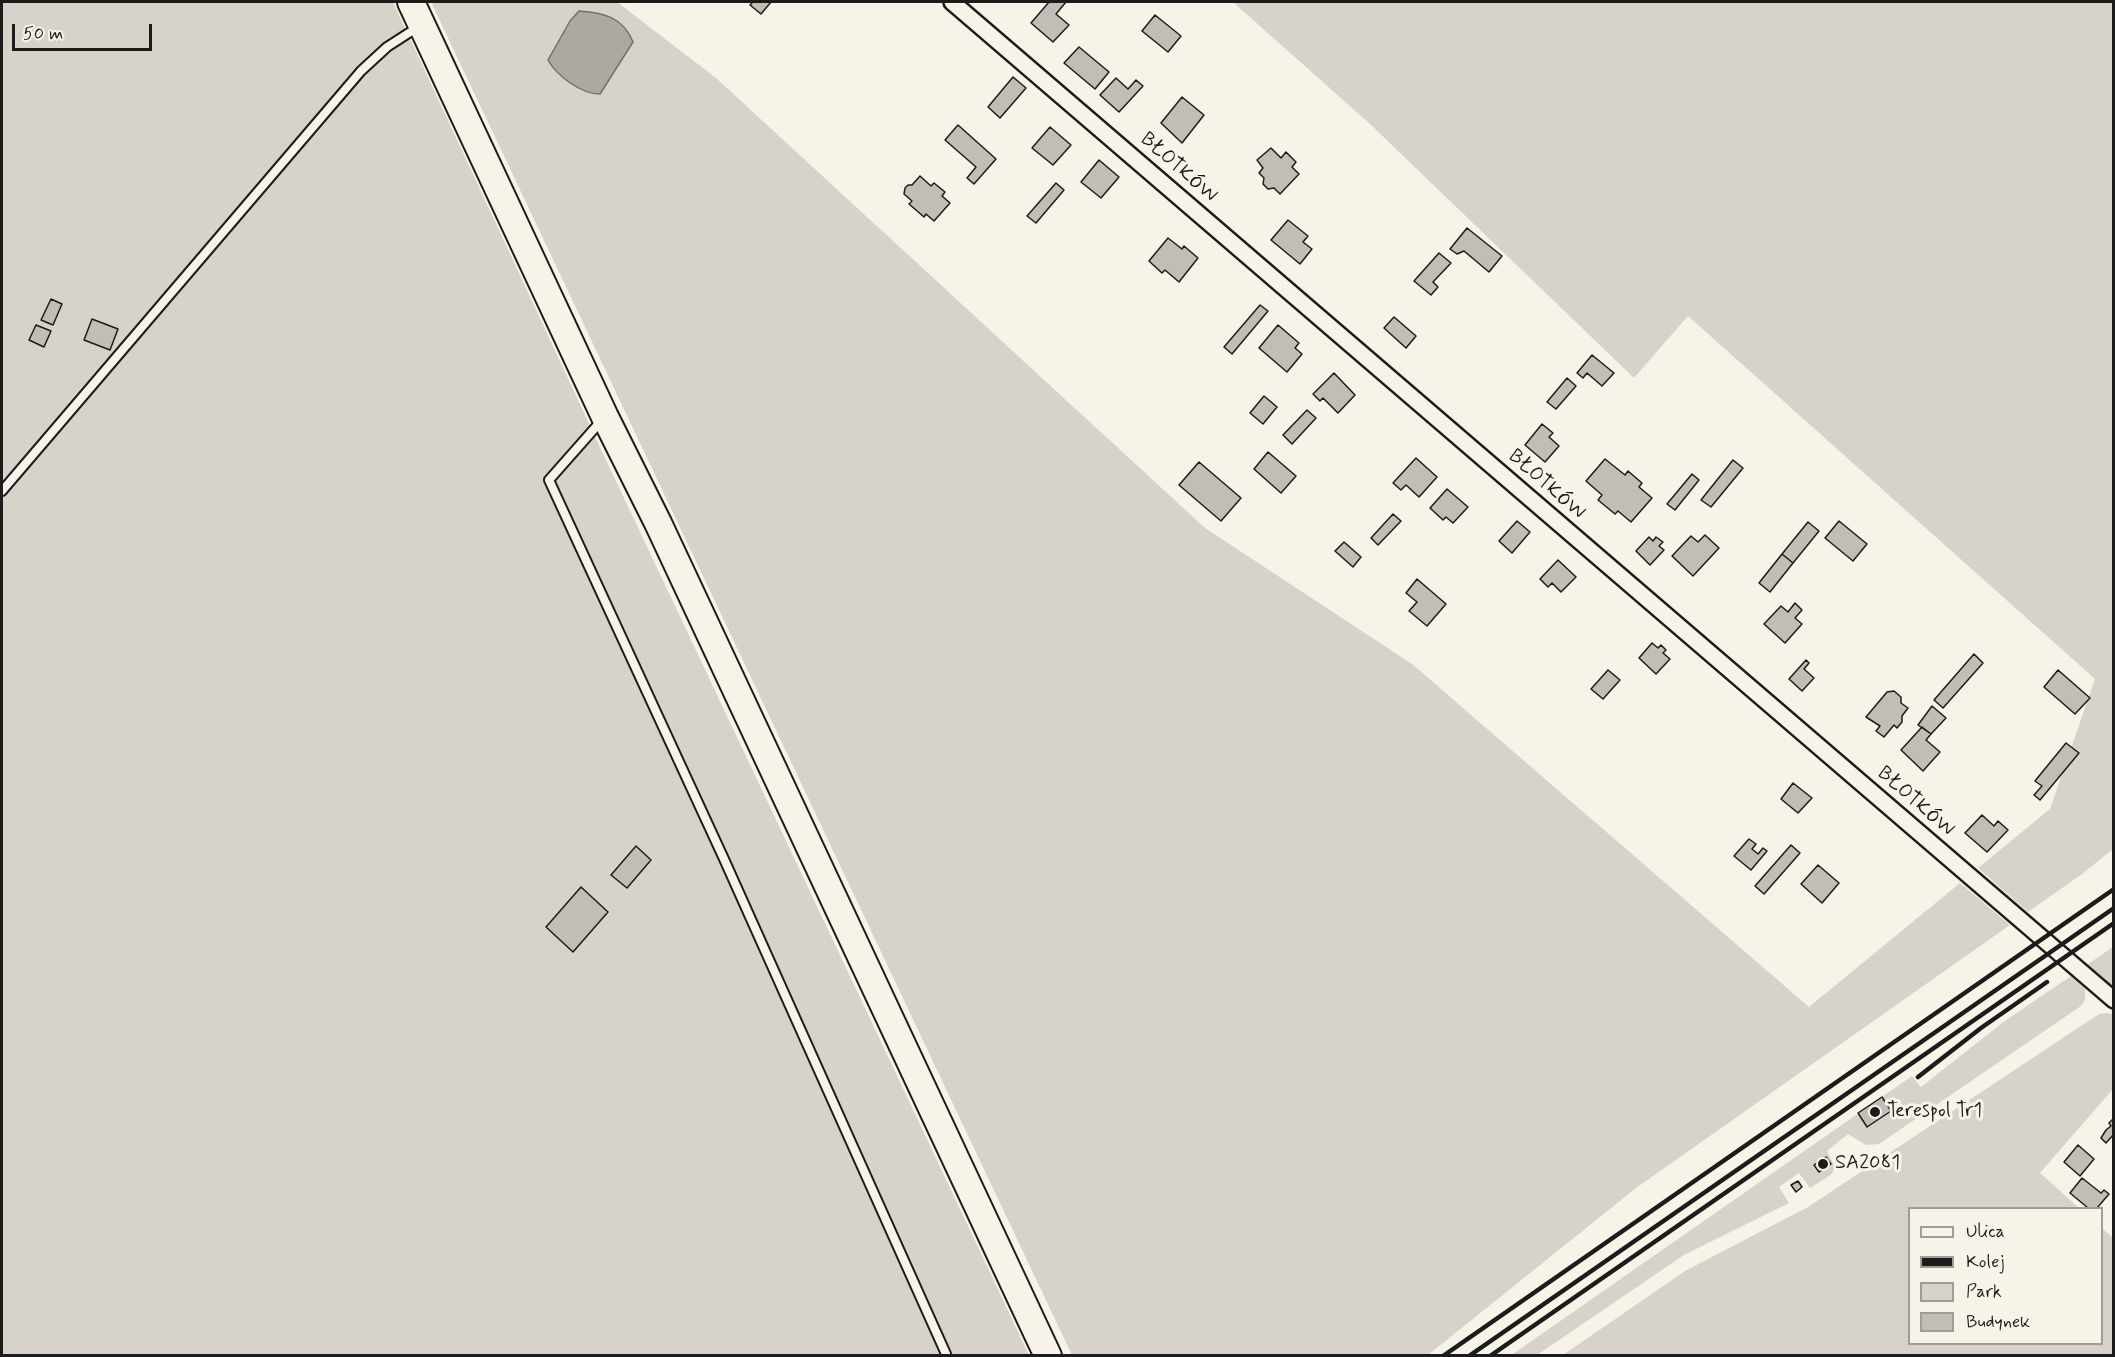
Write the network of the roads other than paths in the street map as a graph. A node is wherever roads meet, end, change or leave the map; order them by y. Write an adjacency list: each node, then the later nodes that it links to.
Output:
1 (411, 2): 3 (highway)
2 (952, 2): 6 (street, BŁOTKÓW)
3 (422, 25): 4 (highway); 5 (lane)
4 (605, 417): 7 (lane); 8 (highway)
5 (2, 491)
6 (2114, 1000)
7 (946, 1354)
8 (1048, 1356)

